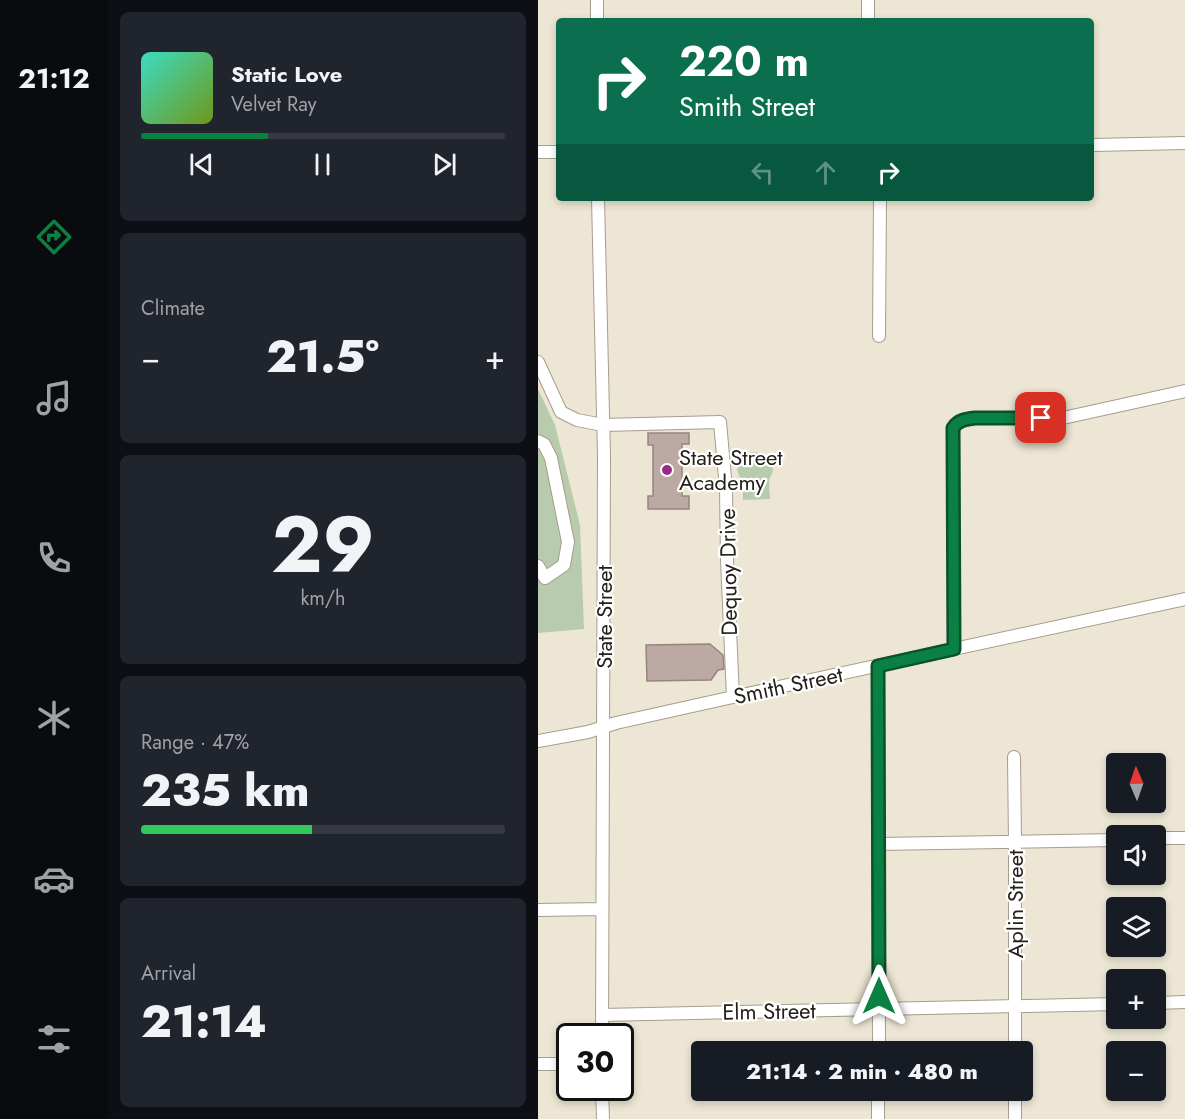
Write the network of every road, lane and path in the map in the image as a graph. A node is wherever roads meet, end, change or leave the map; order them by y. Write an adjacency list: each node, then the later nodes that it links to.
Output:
1 (597, 0): 3 (street)
2 (868, 0): 4 (street)
3 (597, 18)
4 (868, 18)
5 (1184, 143): 6 (street)
6 (1094, 145)
7 (538, 152): 8 (street)
8 (556, 152)
9 (598, 201): 14 (street, State Street)
10 (880, 201): 11 (street)
11 (879, 336)
12 (538, 362): 14 (street)
13 (1184, 391): 18 (street)
14 (602, 425): 20 (street, Dequoy Drive); 21 (street, State Street)
15 (538, 441): 16 (street)
16 (538, 566)
17 (1184, 599): 18 (street, Smith Street)
18 (954, 649): 19 (street, Smith Street)
19 (878, 666): 20 (street, Smith Street); 28 (street)
20 (733, 697): 21 (street, Smith Street)
21 (603, 727): 22 (street, Smith Street); 29 (street, State Street)
22 (538, 741)
23 (1014, 757): 27 (street, Aplin Street)
24 (1166, 838): 25 (street)
25 (1184, 838)
26 (1106, 840): 27 (street)
27 (1015, 842): 28 (street); 34 (street, Aplin Street)
28 (878, 844): 35 (street)
29 (602, 909): 30 (street); 36 (street, State Street)
30 (538, 910)
31 (1184, 1002): 32 (street)
32 (1166, 1003)
33 (1106, 1004): 34 (street, Elm Street)
34 (1015, 1005): 35 (street, Elm Street); 39 (street, Aplin Street)
35 (879, 1009): 36 (street, Elm Street); 38 (street)
36 (602, 1014): 37 (street, State Street)
37 (602, 1023)
38 (879, 1041)
39 (1015, 1041)
40 (538, 1064): 41 (street)
41 (556, 1064)
42 (602, 1101): 45 (street)
43 (878, 1101): 46 (street)
44 (1015, 1101): 47 (street)
45 (602, 1119)
46 (878, 1119)
47 (1015, 1119)

